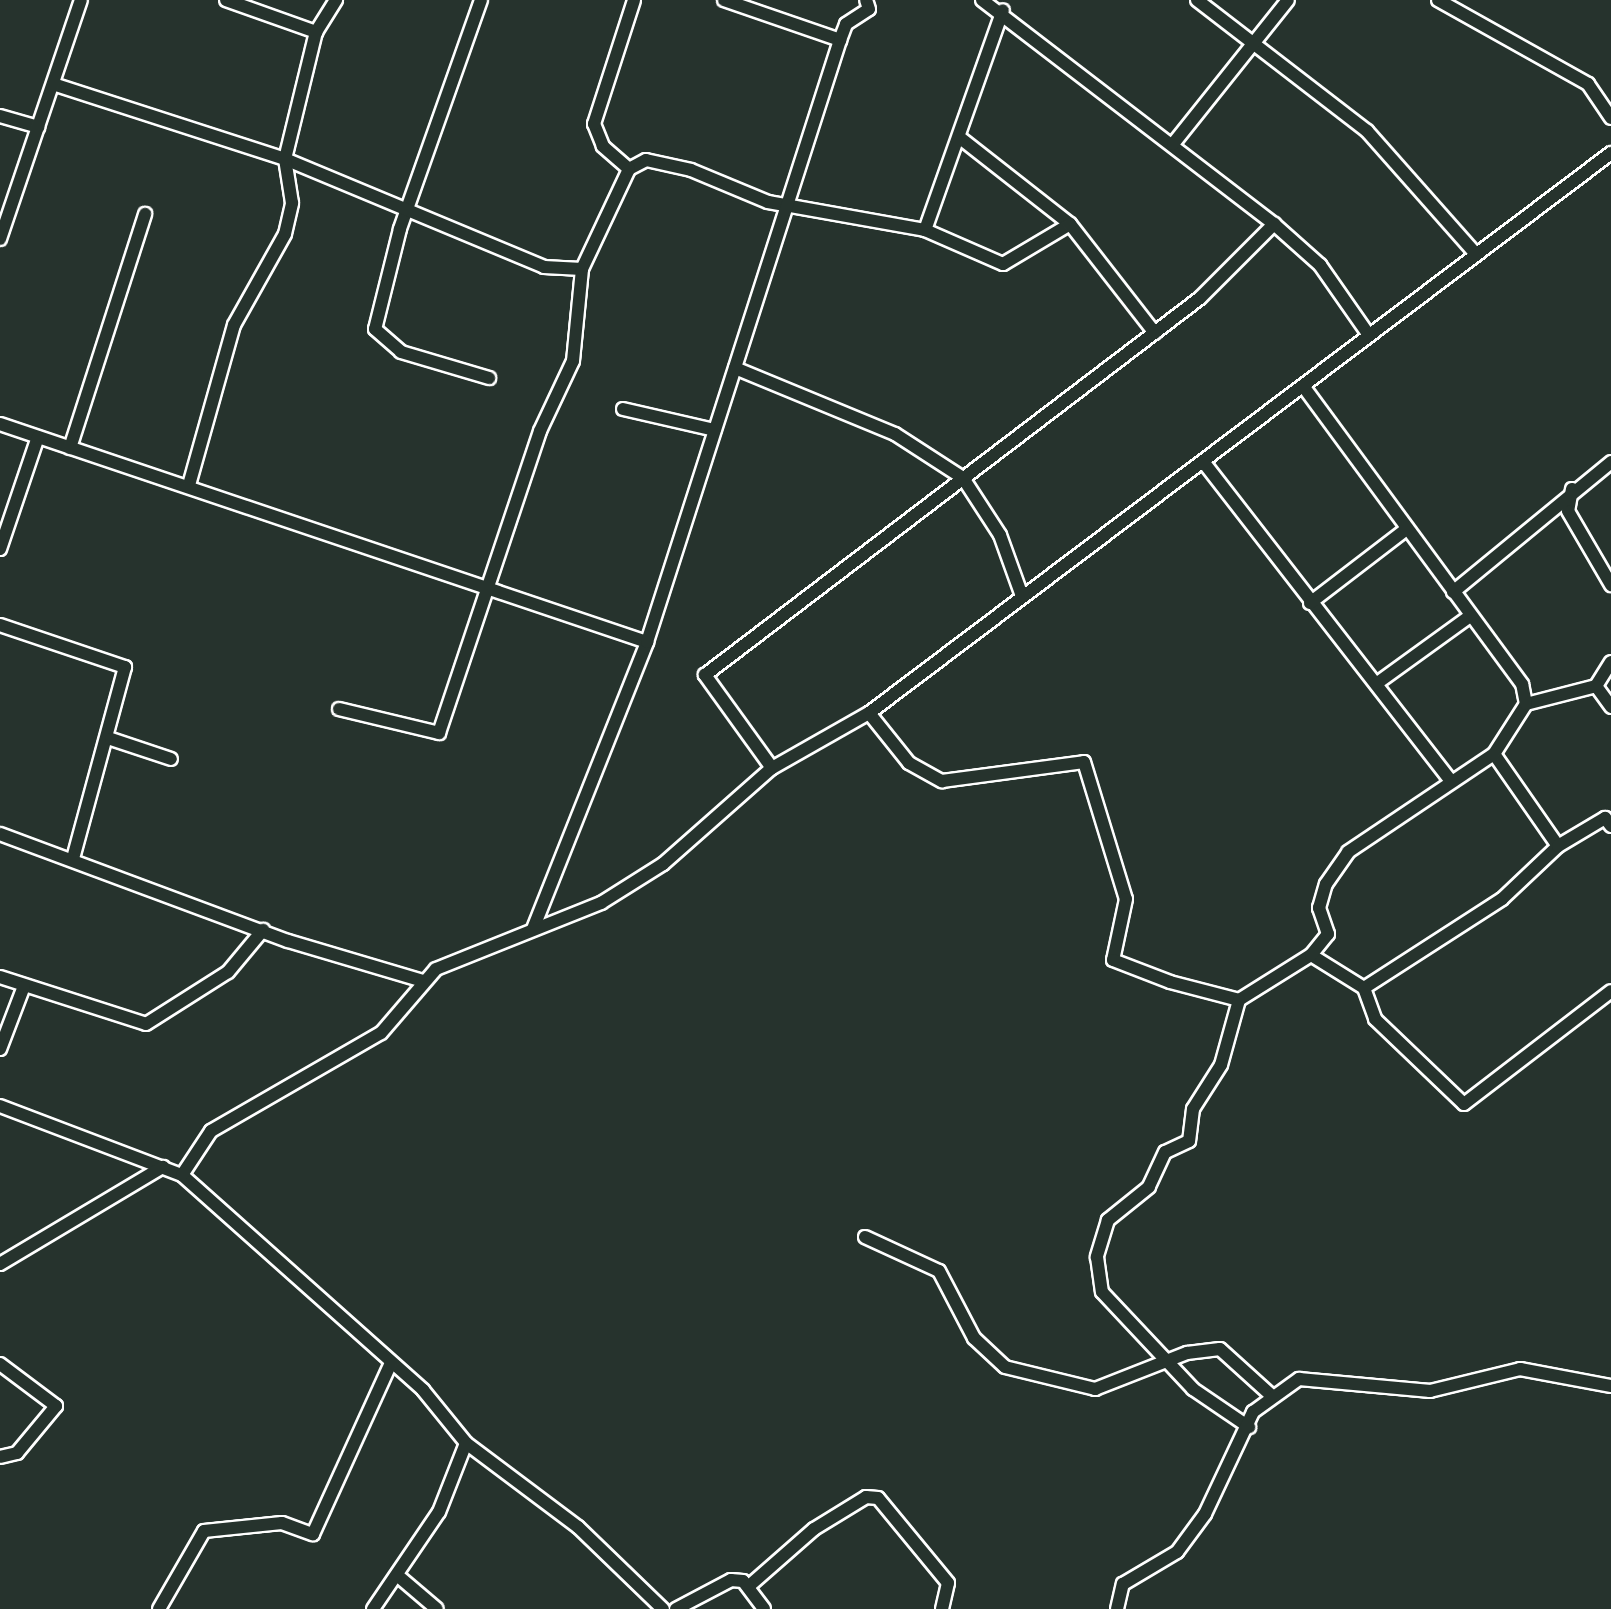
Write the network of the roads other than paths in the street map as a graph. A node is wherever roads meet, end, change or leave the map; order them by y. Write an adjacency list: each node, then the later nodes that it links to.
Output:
1 (81, 0): 16 (street)
2 (226, 0): 13 (street)
3 (336, 0): 13 (street)
4 (481, 0): 25 (street)
5 (634, 0): 24 (street)
6 (724, 0): 14 (street)
7 (866, 0): 14 (street)
8 (982, 0): 12 (street)
9 (1197, 0): 15 (street)
10 (1288, 0): 15 (street)
11 (1438, 0): 18 (street)
12 (1002, 10): 20 (street); 21 (street)
13 (316, 32): 23 (street)
14 (840, 40): 26 (street)
15 (1254, 42): 21 (street); 32 (street)
16 (52, 84): 19 (street); 23 (street)
17 (0, 116): 19 (street)
18 (1611, 118)
19 (38, 127): 31 (street)
20 (959, 138): 28 (street); 30 (street)
21 (1174, 144): 29 (street)
22 (1611, 154): 32 (street)
23 (285, 159): 25 (street); 47 (street)
24 (629, 169): 26 (street); 33 (street)
25 (408, 206): 33 (street); 37 (street)
26 (785, 206): 30 (street); 36 (street)
27 (145, 214): 43 (street)
28 (1070, 224): 30 (street); 35 (street)
29 (1274, 224): 34 (street); 35 (street)
30 (925, 230)
31 (0, 239)
32 (1475, 253): 34 (street)
33 (582, 269): 52 (street)
34 (1366, 332): 38 (street)
35 (1155, 333): 46 (street)
36 (735, 368): 41 (street); 46 (street)
37 (489, 378)
38 (1304, 387): 45 (street); 49 (street)
39 (623, 409): 41 (street)
40 (0, 424): 42 (street)
41 (715, 430): 58 (street)
42 (38, 436): 43 (street); 50 (street)
43 (70, 448): 47 (street)
44 (1611, 462): 48 (street)
45 (1205, 464): 54 (street); 55 (street)
46 (963, 478): 54 (street); 69 (street)
47 (189, 485): 52 (street)
48 (1572, 489): 51 (street); 53 (street)
49 (1404, 531): 53 (street); 55 (street)
50 (0, 550)
51 (1611, 585)
52 (492, 586): 58 (street); 64 (street)
53 (1453, 592): 56 (street)
54 (1022, 596): 65 (street)
55 (1310, 603): 60 (street)
56 (1469, 617): 60 (street); 62 (street)
57 (0, 625): 66 (street)
58 (648, 642): 75 (street)
59 (1611, 662): 61 (street)
60 (1376, 684): 70 (street)
61 (1596, 686): 62 (street); 63 (street)
62 (1526, 704): 67 (street)
63 (1611, 708)
64 (339, 709)
65 (868, 713): 69 (street); 83 (street)
66 (111, 739): 68 (street); 74 (street)
67 (1494, 754): 70 (street); 73 (street)
68 (170, 758)
69 (772, 768): 75 (street)
70 (1449, 780): 77 (street)
71 (1609, 819): 73 (street)
72 (0, 834): 74 (street)
73 (1558, 846): 81 (street)
74 (73, 858): 76 (street)
75 (532, 929): 79 (street)
76 (263, 930): 79 (street); 80 (street)
77 (1311, 956): 81 (street); 83 (street)
78 (0, 977): 80 (street)
79 (423, 982): 87 (street)
80 (24, 986): 84 (street)
81 (1364, 988): 82 (street)
82 (1611, 991)
83 (1239, 1000): 90 (street)
84 (0, 1049)
85 (0, 1107): 86 (street)
86 (163, 1167): 87 (street); 89 (street)
87 (182, 1175): 91 (street)
88 (865, 1237): 90 (street)
89 (0, 1264)
90 (1171, 1359): 94 (street); 95 (street)
91 (390, 1363): 96 (street); 100 (street)
92 (0, 1364): 97 (street)
93 (1611, 1386): 94 (street)
94 (1272, 1396): 95 (street)
95 (1249, 1427): 107 (street)
96 (466, 1443): 98 (street); 103 (street)
97 (0, 1457)
98 (396, 1575): 101 (street); 102 (street)
99 (749, 1586): 104 (street); 105 (street); 106 (street)
100 (159, 1609)
101 (372, 1609)
102 (437, 1609)
103 (663, 1609)
104 (676, 1609)
105 (764, 1609)
106 (942, 1609)
107 (1117, 1609)

